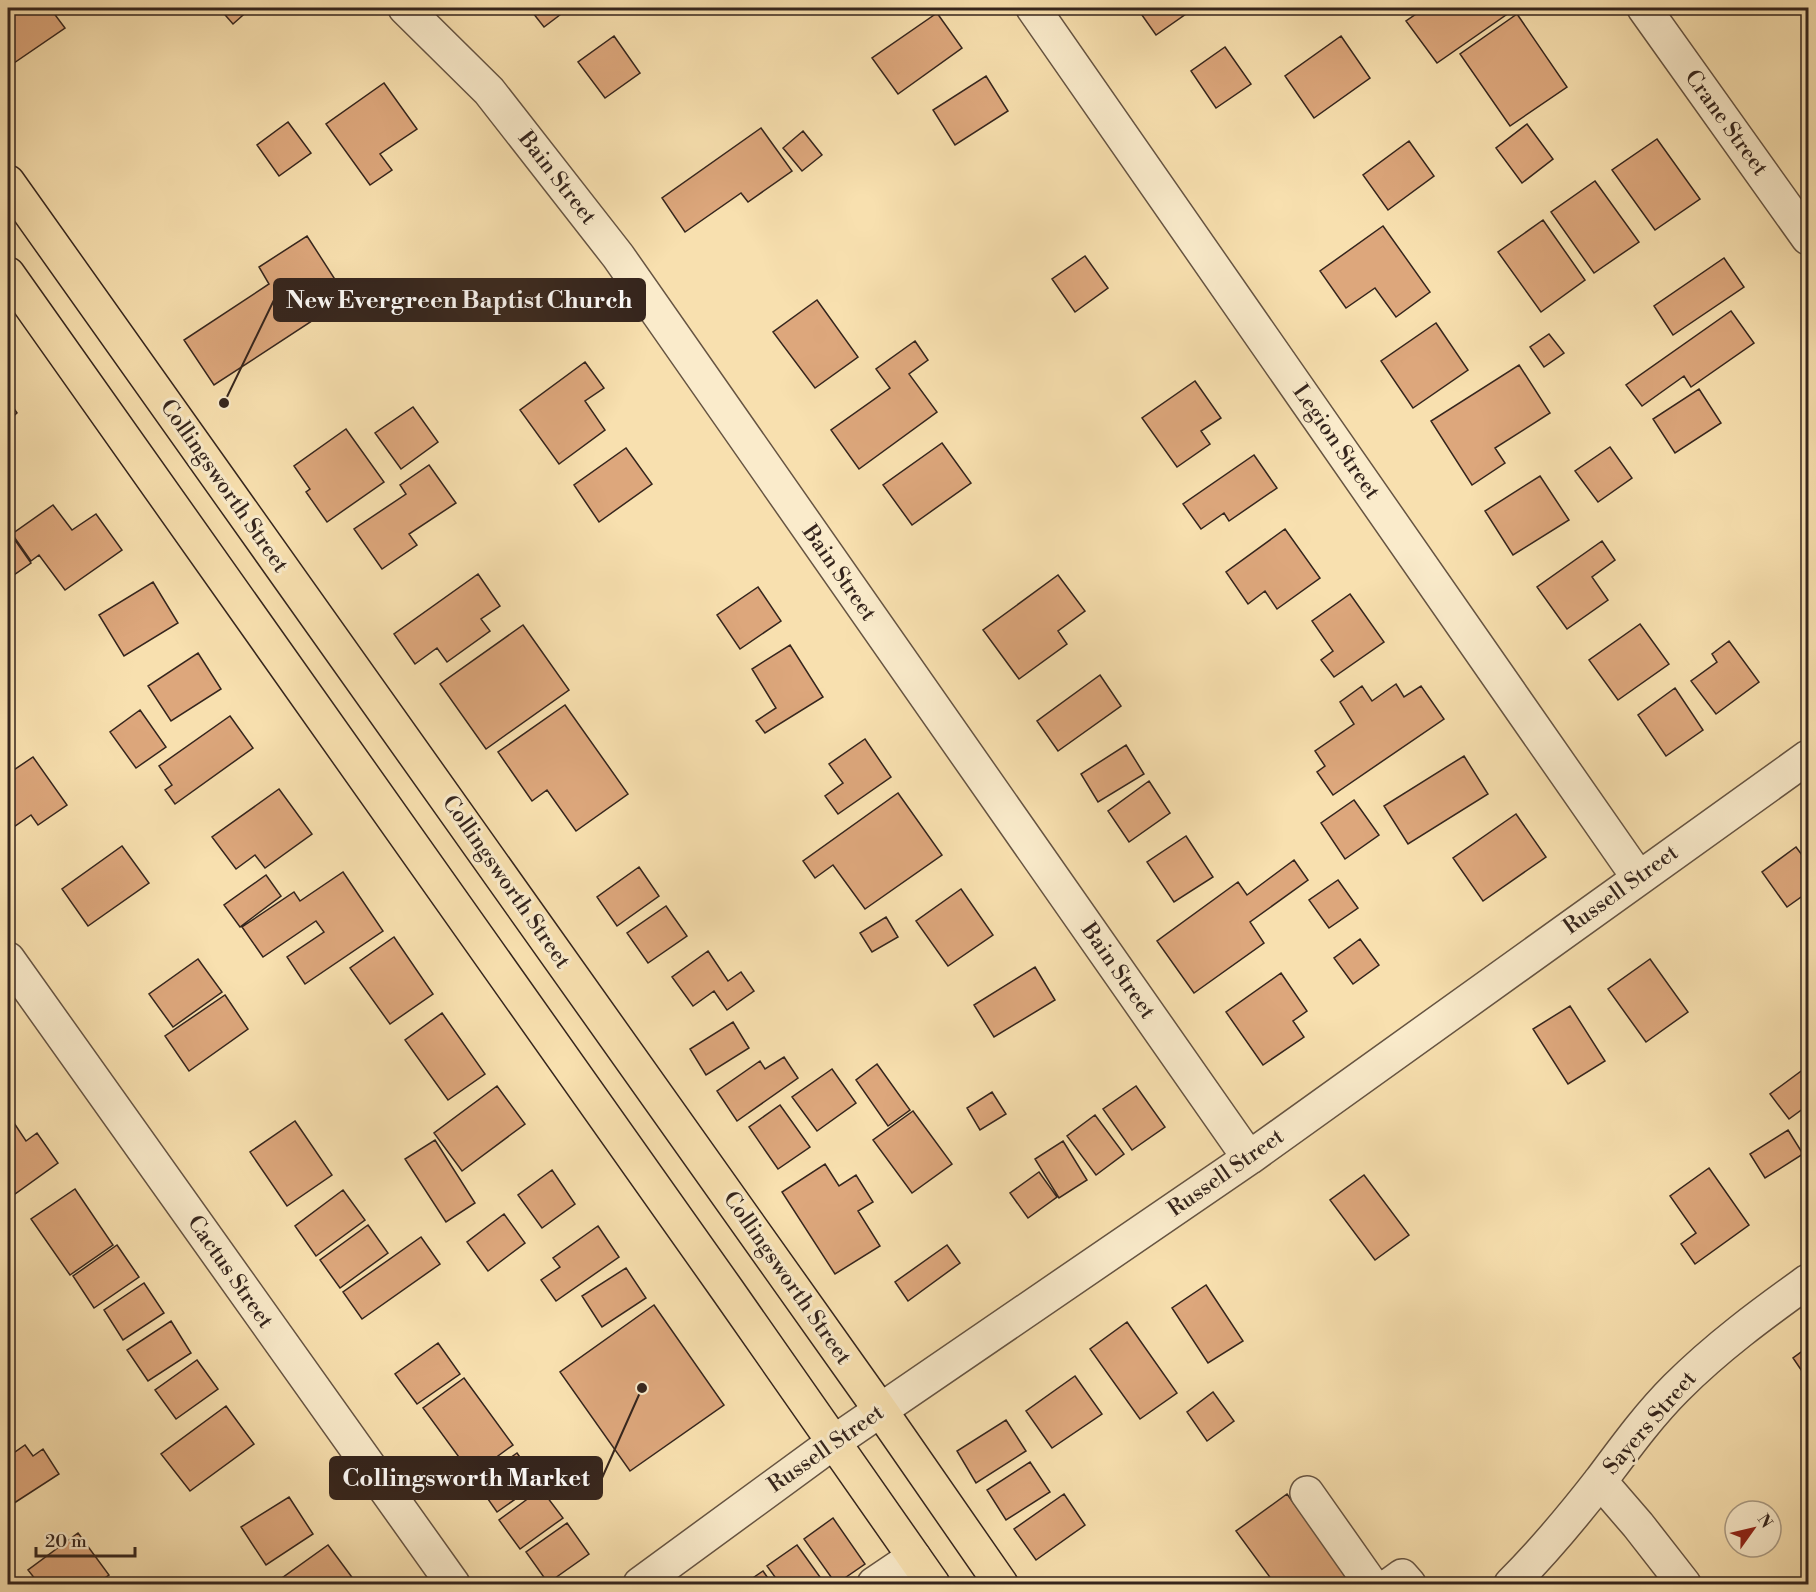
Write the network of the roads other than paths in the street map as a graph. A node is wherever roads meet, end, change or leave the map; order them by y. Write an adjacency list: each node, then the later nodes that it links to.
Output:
1 (405, 8): 10 (street, Bain Street)
2 (1033, 8): 8 (street, Legion Street)
3 (1644, 8): 5 (street, Crane Street)
4 (8, 182): 12 (main road, Collingsworth Street)
5 (1809, 238)
6 (8, 274): 13 (main road)
7 (1809, 756): 8 (street, Russell Street)
8 (1638, 877): 10 (street, Russell Street)
9 (8, 959): 17 (street, Cactus Street)
10 (1249, 1158): 12 (street, Russell Street)
11 (1809, 1281): 14 (street, Sayers Street)
12 (881, 1411): 13 (street, Russell Street); 21 (main road, Collingsworth Street)
13 (834, 1442): 16 (main road); 18 (street, Russell Street)
14 (1600, 1481): 25 (street, Sayers Street); 26 (street)
15 (1307, 1493): 22 (street)
16 (914, 1557): 19 (street); 20 (main road)
17 (453, 1584)
18 (640, 1584)
19 (874, 1584)
20 (933, 1584)
21 (1001, 1584)
22 (1371, 1584)
23 (1391, 1584): 24 (street)
24 (1409, 1584)
25 (1511, 1584)
26 (1684, 1584)

